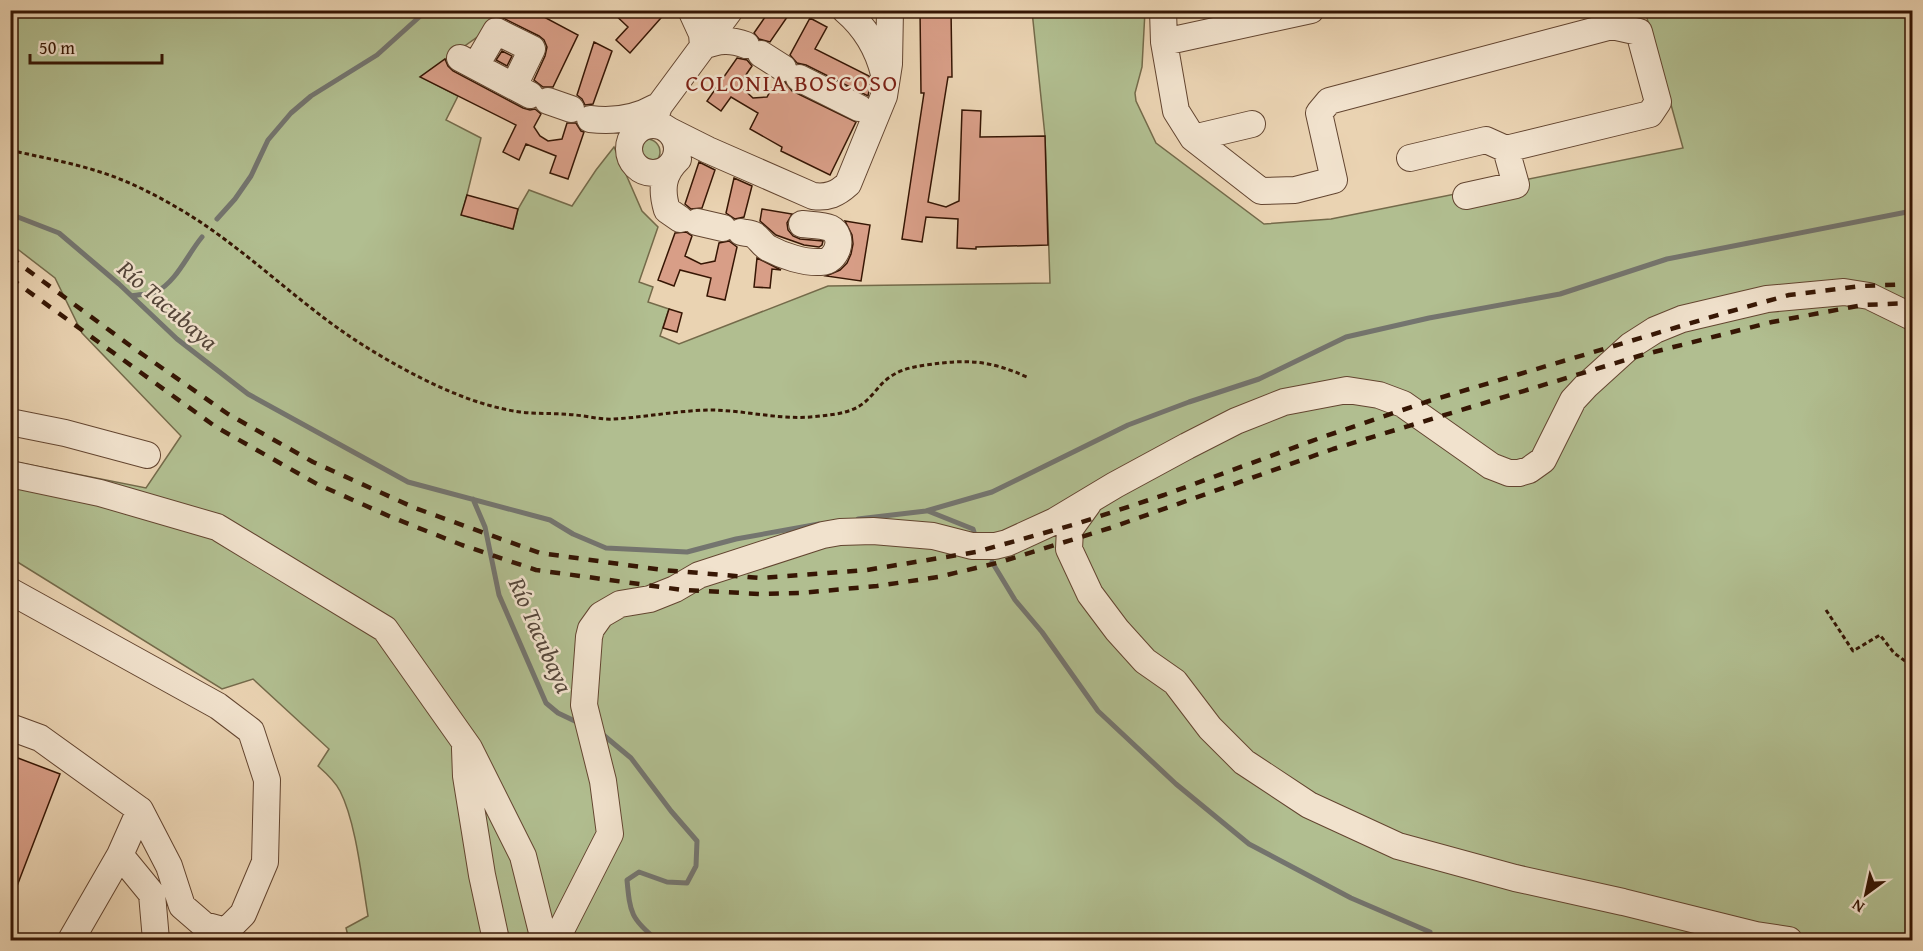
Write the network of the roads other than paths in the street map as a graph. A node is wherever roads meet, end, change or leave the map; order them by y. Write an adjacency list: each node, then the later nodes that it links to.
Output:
1 (691, 10): 11 (street)
2 (705, 10): 3 (street)
3 (721, 10)
4 (730, 10): 11 (street)
5 (735, 10): 11 (street)
6 (845, 10): 14 (street)
7 (890, 10): 14 (street)
8 (1162, 10): 10 (street)
9 (1311, 10): 10 (street)
10 (1164, 42): 18 (street)
11 (703, 46): 16 (street)
12 (761, 54): 15 (street)
13 (471, 57): 13 (street)
14 (884, 96): 20 (street)
15 (859, 108)
16 (654, 121): 20 (street); 21 (street); 21 (street); 23 (street)
17 (1252, 124): 18 (street)
18 (1193, 138): 19 (street)
19 (1506, 149): 22 (street); 24 (street)
20 (708, 150): 23 (street)
21 (631, 158): 23 (street); 23 (street)
22 (1410, 159)
23 (672, 164)
24 (1466, 196)
25 (697, 222): 26 (street)
26 (802, 224)
27 (1912, 317): 31 (street)
28 (10, 422): 29 (street)
29 (147, 454)
30 (10, 474): 34 (street)
31 (1091, 499): 41 (street); 42 (street)
32 (10, 591): 35 (street)
33 (10, 727): 35 (street)
34 (464, 741): 39 (street); 40 (street)
35 (140, 810): 36 (street)
36 (120, 855): 37 (street); 38 (street)
37 (71, 940)
38 (156, 940)
39 (496, 940)
40 (544, 940)
41 (556, 940)
42 (1789, 940)

